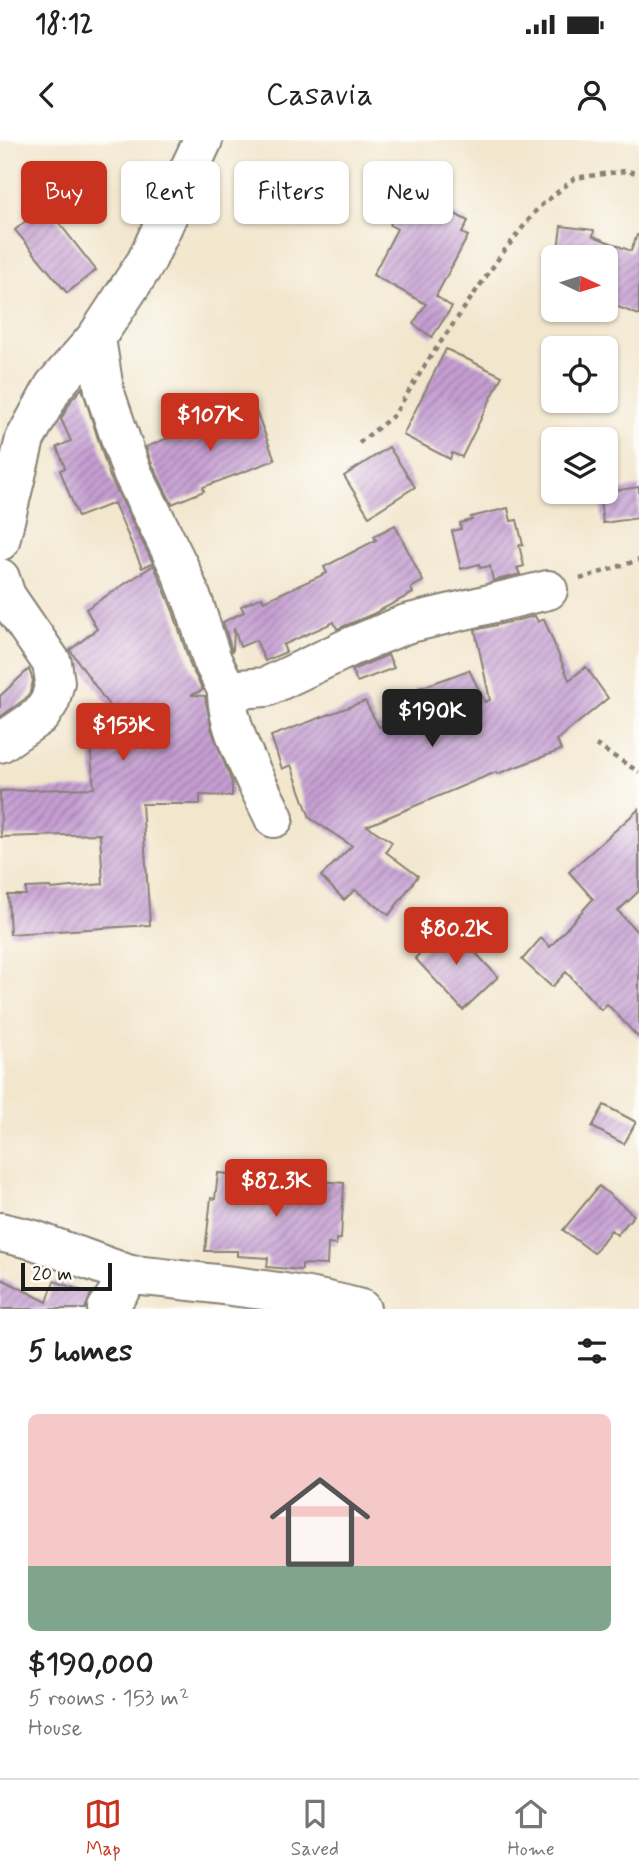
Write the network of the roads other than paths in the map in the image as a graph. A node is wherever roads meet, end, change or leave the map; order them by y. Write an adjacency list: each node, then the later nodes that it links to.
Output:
1 (203, 140): 2 (street)
2 (96, 338): 3 (street); 6 (street)
3 (0, 541)
4 (0, 578): 7 (street)
5 (548, 590): 6 (street)
6 (228, 690): 8 (street)
7 (0, 743)
8 (274, 818)
9 (0, 1232): 10 (street)
10 (130, 1275): 11 (street); 12 (street)
11 (107, 1309)
12 (361, 1309)

